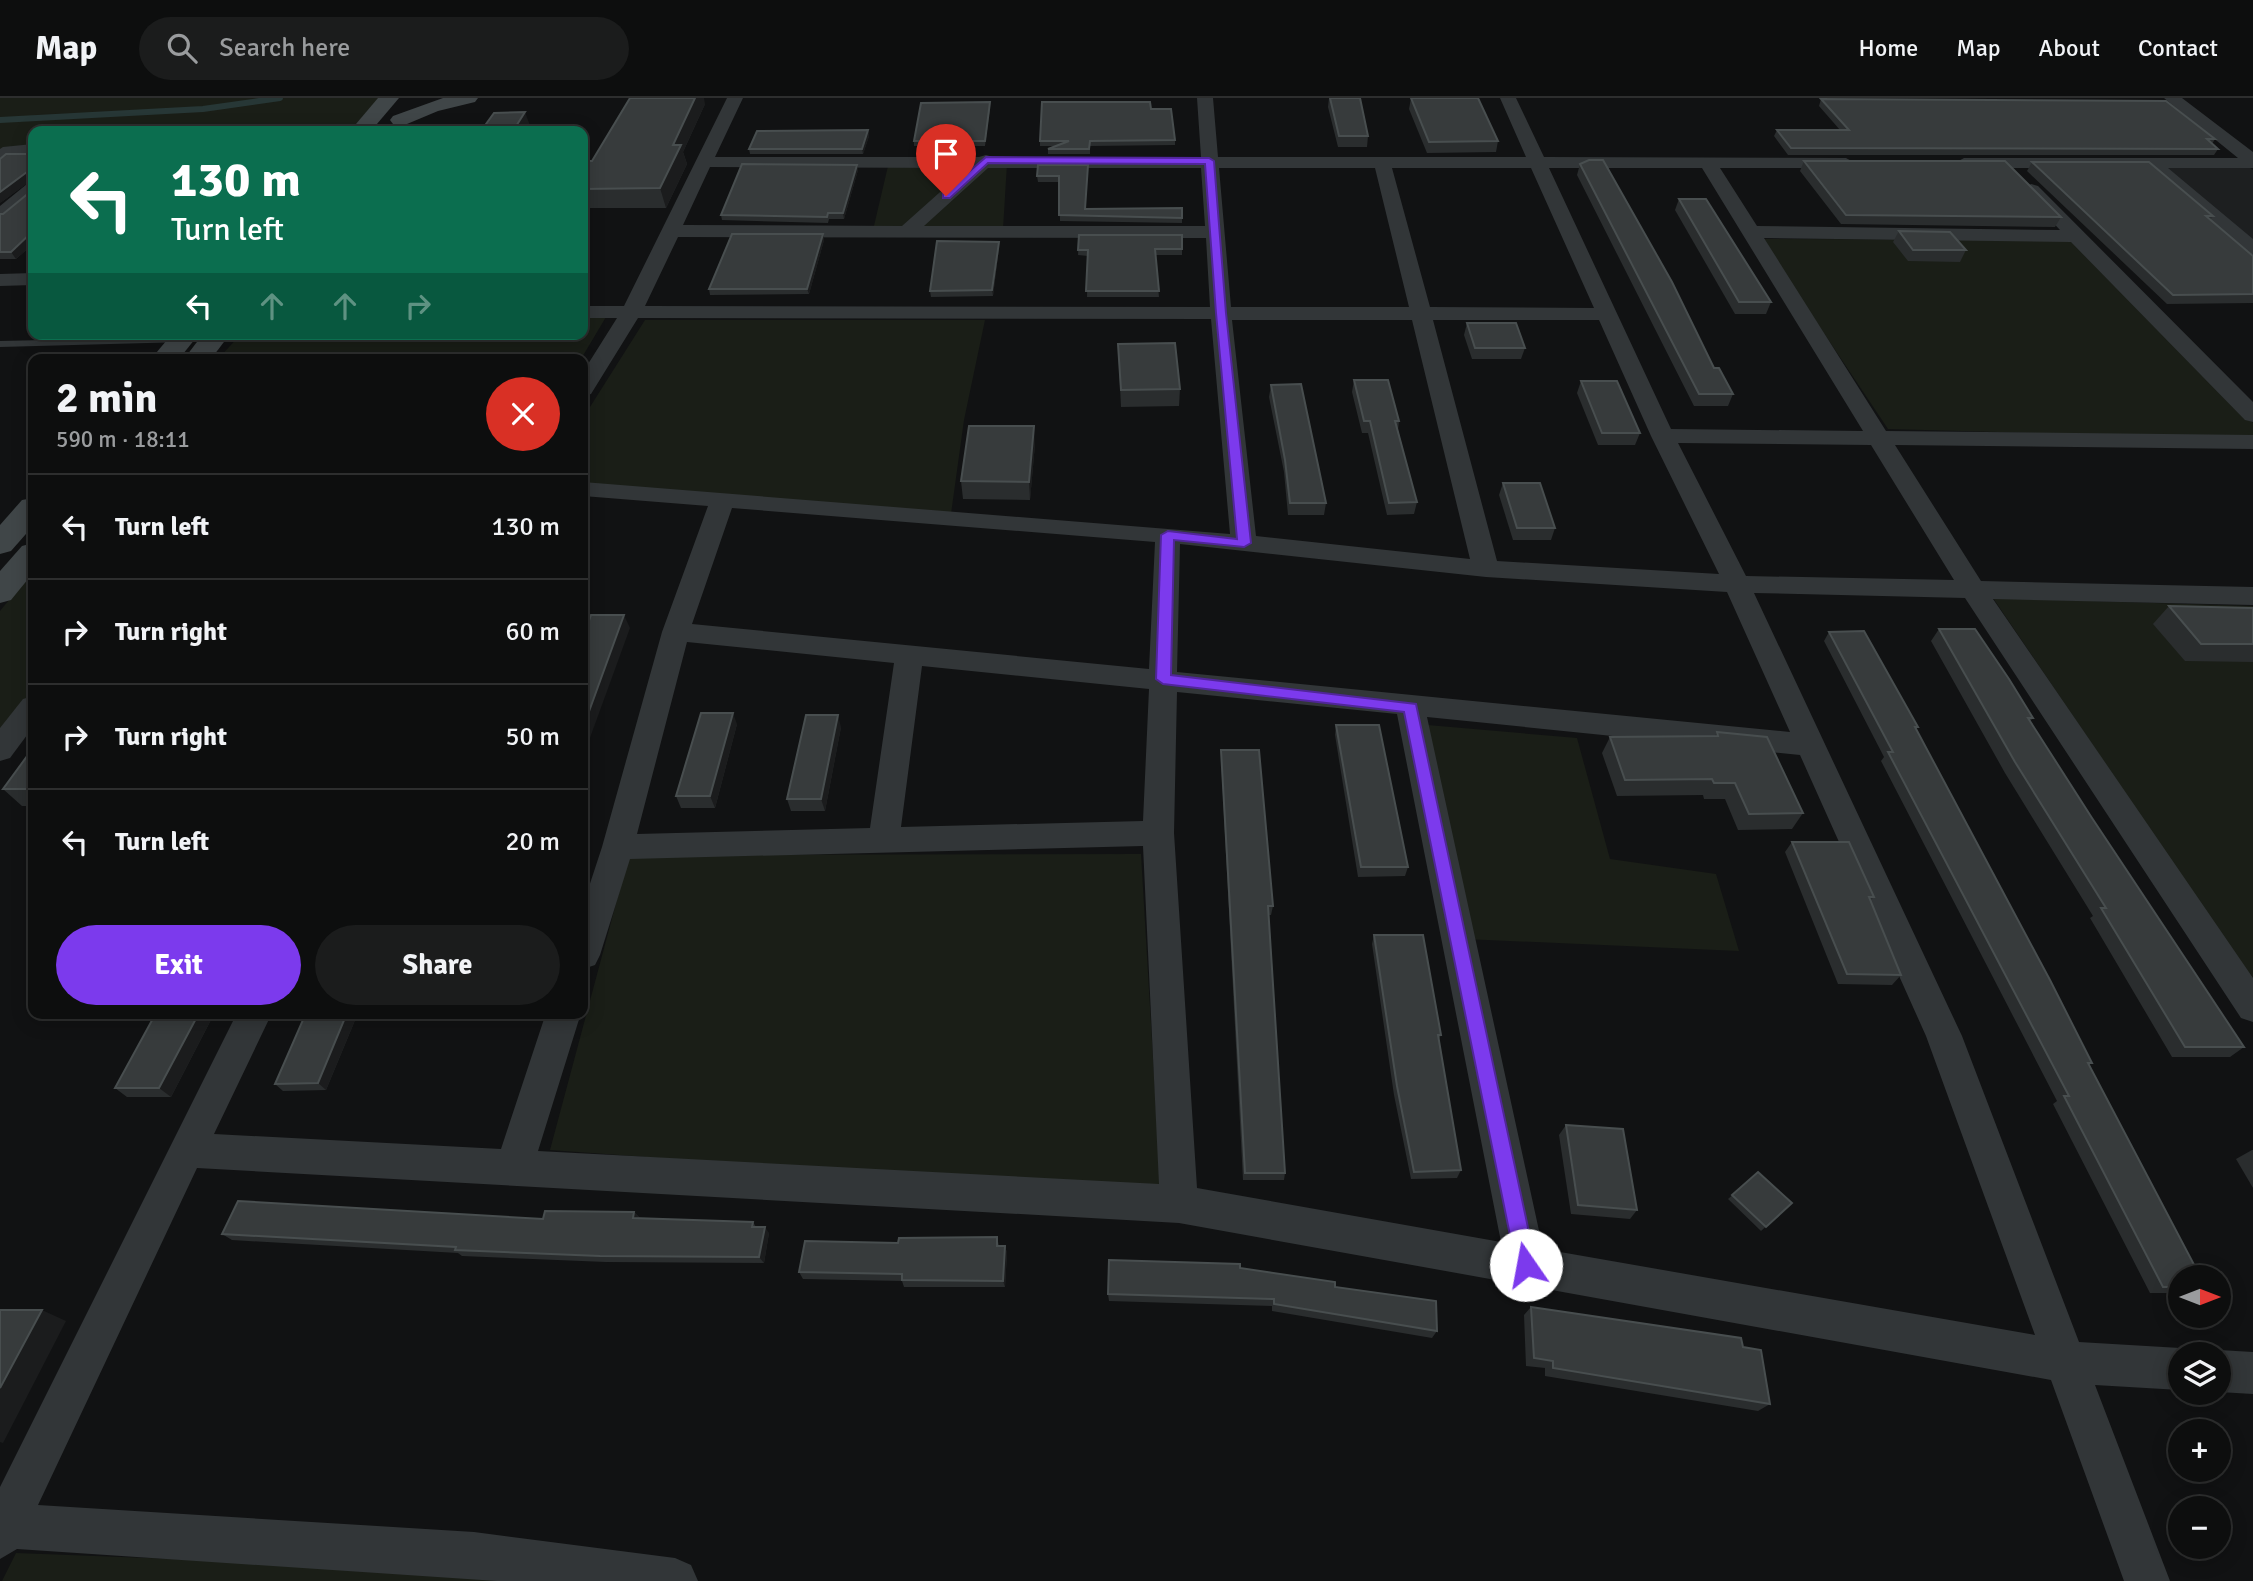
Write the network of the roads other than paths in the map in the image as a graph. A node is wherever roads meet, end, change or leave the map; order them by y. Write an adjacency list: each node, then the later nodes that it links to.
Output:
1 (389, 98): 8 (main road)
2 (417, 98): 9 (main road)
3 (468, 98): 9 (main road)
4 (736, 98): 14 (street)
5 (1205, 98): 13 (street)
6 (1508, 98): 16 (street)
7 (2172, 98): 18 (street)
8 (364, 126)
9 (395, 126)
10 (28, 149): 11 (street)
11 (0, 158)
12 (986, 160): 13 (street); 14 (street); 26 (street)
13 (1209, 161): 15 (street); 27 (street)
14 (705, 162): 25 (street)
15 (1381, 162): 16 (street); 36 (street)
16 (1538, 162): 17 (street); 37 (street)
17 (1707, 162): 19 (street); 28 (street)
18 (2253, 162): 22 (street)
19 (1870, 163)
20 (1952, 163): 21 (street)
21 (2006, 163): 22 (street); 29 (street)
22 (2152, 164): 30 (street)
23 (28, 192): 24 (street)
24 (0, 215)
25 (671, 231): 26 (street); 33 (street)
26 (907, 232): 27 (street)
27 (1214, 232): 35 (street)
28 (1751, 232): 29 (street); 44 (street)
29 (2076, 236): 42 (street)
30 (2253, 249)
31 (28, 279): 32 (street)
32 (0, 280)
33 (632, 311): 34 (street); 35 (street); 41 (street)
34 (588, 312)
35 (1221, 313): 36 (street); 50 (street)
36 (1422, 313): 37 (street); 53 (street)
37 (1608, 314): 43 (street)
38 (202, 340): 40 (main road)
39 (0, 344): 40 (lane)
40 (182, 348)
41 (588, 381)
42 (2253, 415)
43 (1663, 436): 44 (street); 54 (street)
44 (1879, 437): 45 (street); 55 (street)
45 (2253, 442)
46 (588, 489): 47 (street)
47 (723, 500): 49 (street); 58 (street)
48 (28, 512): 51 (main road)
49 (1168, 535): 50 (street); 60 (street)
50 (1244, 543): 53 (street)
51 (0, 544)
52 (28, 559): 56 (main road)
53 (1486, 569): 54 (street)
54 (1737, 583): 55 (street); 63 (street)
55 (1972, 588): 57 (street); 69 (street)
56 (0, 592)
57 (2253, 596)
58 (676, 632): 59 (street); 67 (street)
59 (909, 657): 60 (street); 66 (street)
60 (1163, 679): 61 (street); 65 (street)
61 (1410, 707): 63 (street); 75 (street)
62 (28, 713): 64 (street)
63 (1809, 745): 76 (street)
64 (0, 750)
65 (1158, 832): 66 (street); 74 (street)
66 (884, 840): 67 (street)
67 (618, 847): 68 (street)
68 (588, 940)
69 (2253, 1007)
70 (252, 1019): 72 (street)
71 (562, 1019): 73 (street)
72 (186, 1150): 73 (street); 80 (street)
73 (514, 1168): 74 (street)
74 (1179, 1204): 75 (street)
75 (1526, 1265): 76 (street)
76 (2067, 1362): 77 (street); 82 (street)
77 (2168, 1368)
78 (2231, 1372): 79 (street)
79 (2253, 1373)
80 (3, 1531): 81 (street)
81 (675, 1581)
82 (2147, 1581)

